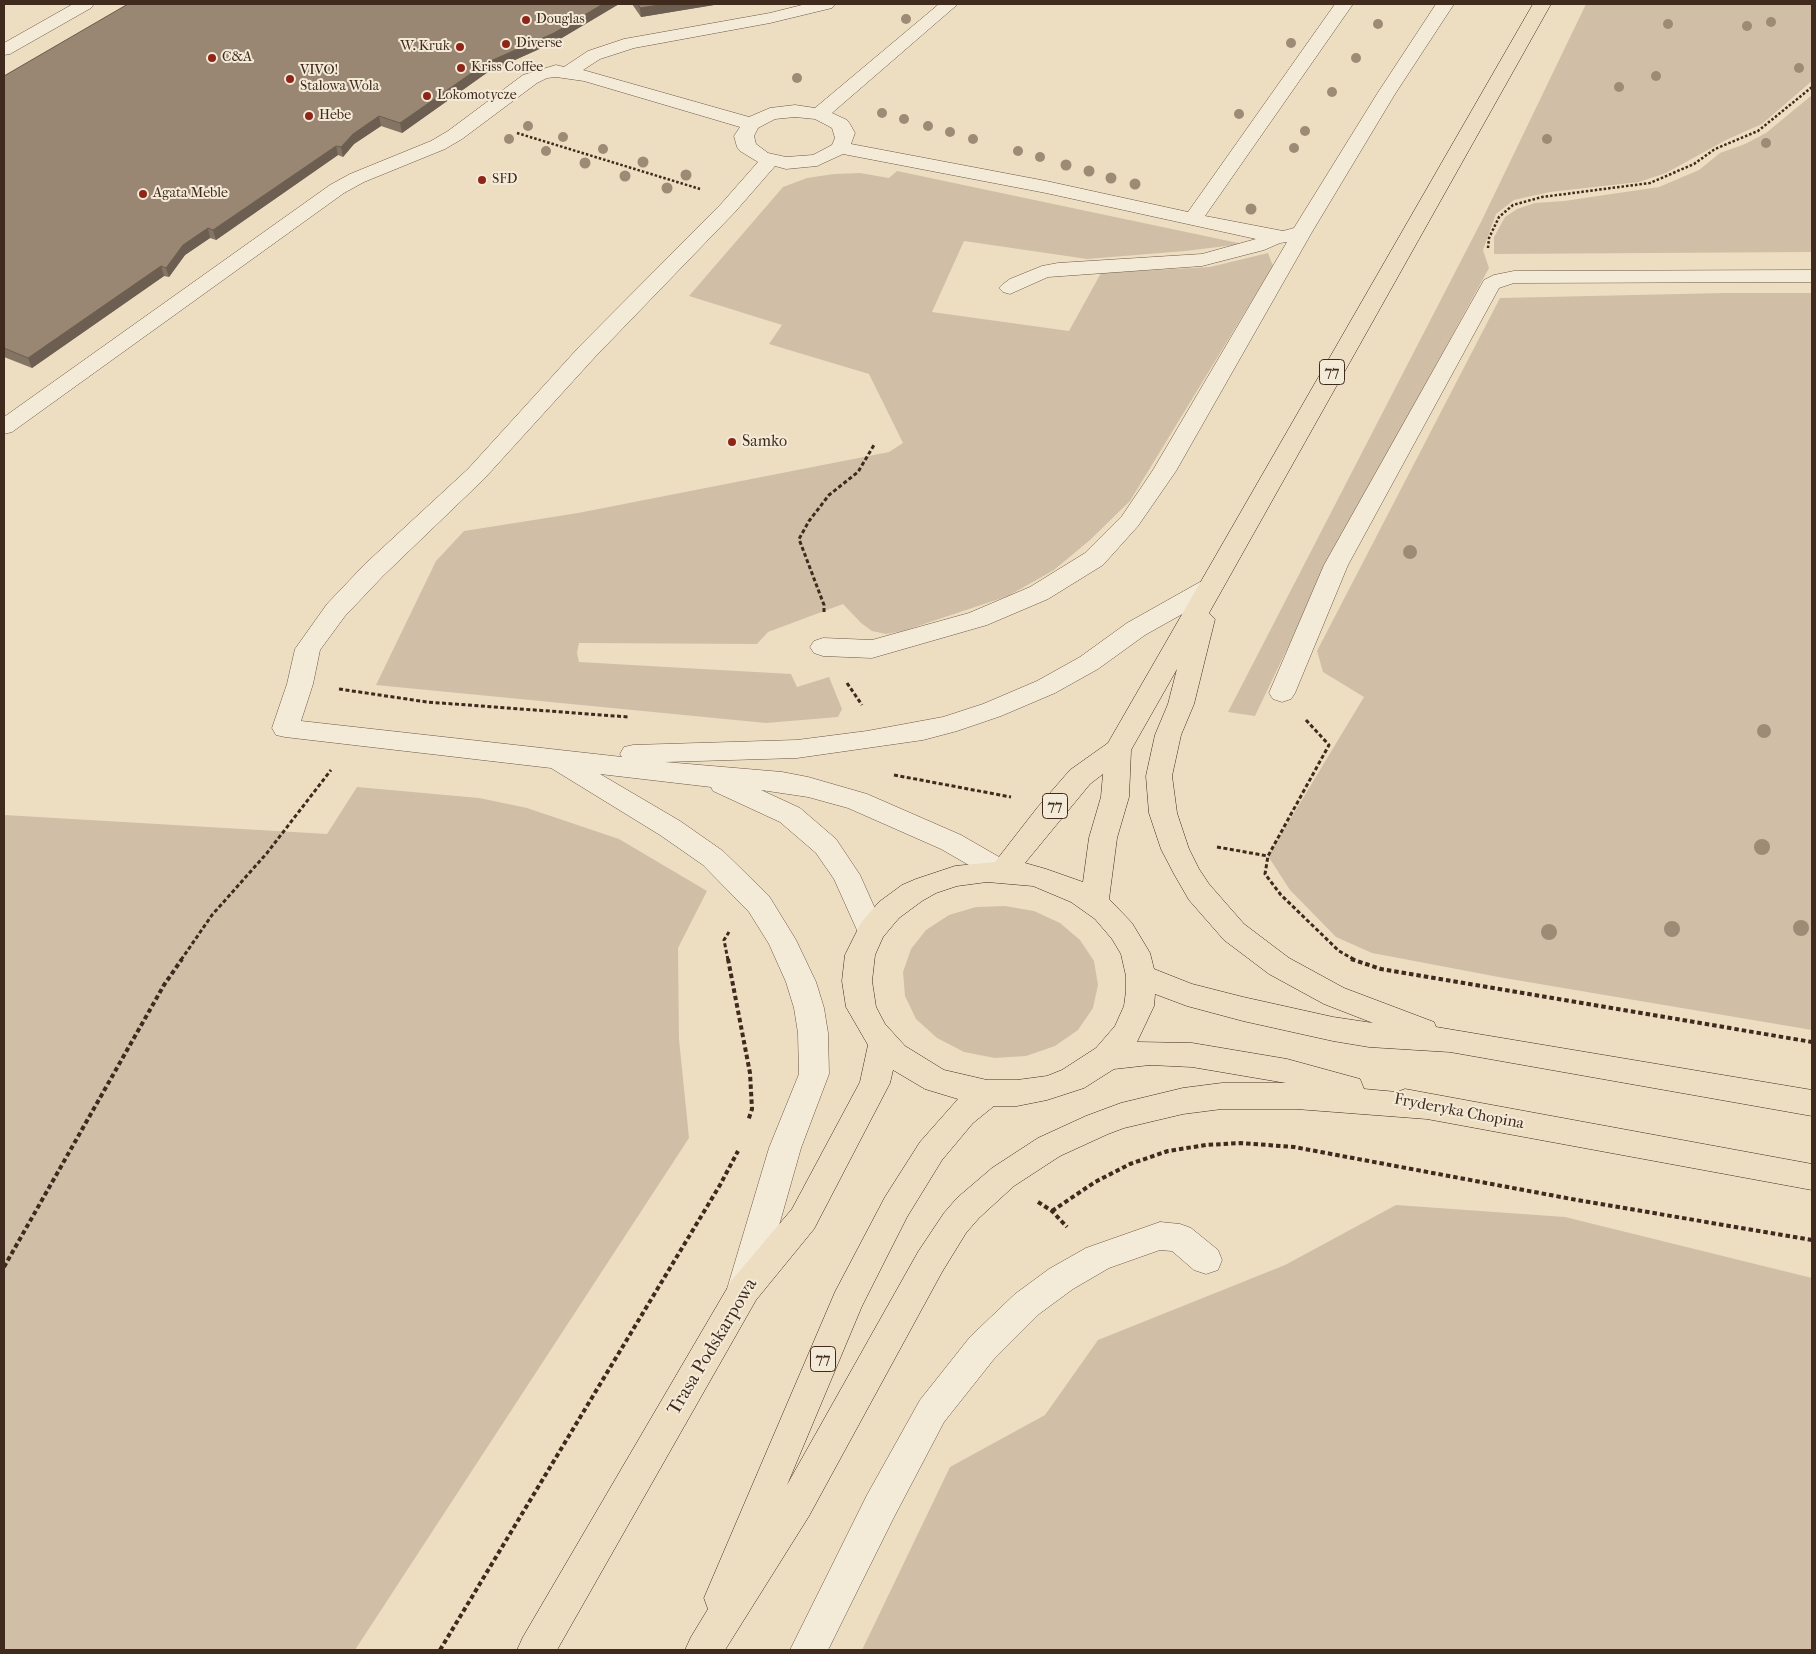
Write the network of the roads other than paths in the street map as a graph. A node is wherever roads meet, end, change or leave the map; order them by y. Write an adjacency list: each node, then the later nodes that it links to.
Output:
1 (85, 4): 7 (street)
2 (826, 4): 8 (street)
3 (947, 4): 9 (street)
4 (1344, 4): 13 (street)
5 (1445, 4): 14 (street)
6 (1542, 4): 19 (main road, 77)
7 (4, 50)
8 (568, 72): 10 (street); 18 (street)
9 (819, 114): 10 (street); 11 (street)
10 (750, 124): 12 (street)
11 (840, 148): 12 (street); 13 (street)
12 (770, 160): 23 (street)
13 (1192, 220): 15 (street)
14 (1302, 232): 15 (street); 20 (street)
15 (1277, 237): 17 (street)
16 (1812, 276): 21 (street)
17 (1010, 288)
18 (4, 428)
19 (1209, 588): 22 (main road, 77); 23 (street); 29 (main road)
20 (823, 647)
21 (1282, 693)
22 (1118, 750): 25 (main road, 77); 26 (main road, 77)
23 (552, 758): 24 (street); 37 (street)
24 (708, 777): 25 (street); 27 (street)
25 (1003, 872): 26 (main road); 27 (main road)
26 (1094, 903): 28 (main road)
27 (871, 931): 30 (main road)
28 (1140, 976): 29 (main road); 31 (main road)
29 (1450, 1040): 33 (main road)
30 (883, 1044): 32 (main road); 37 (main road, Trasa Podskarpowa)
31 (1107, 1057): 32 (main road); 34 (main road, Fryderyka Chopina)
32 (987, 1092): 39 (main road, 77)
33 (1812, 1102)
34 (1424, 1107): 35 (main road, Fryderyka Chopina); 39 (main road)
35 (1812, 1177)
36 (1206, 1260): 40 (street)
37 (744, 1290): 38 (main road, Trasa Podskarpowa)
38 (536, 1650)
39 (702, 1650)
40 (809, 1650)

